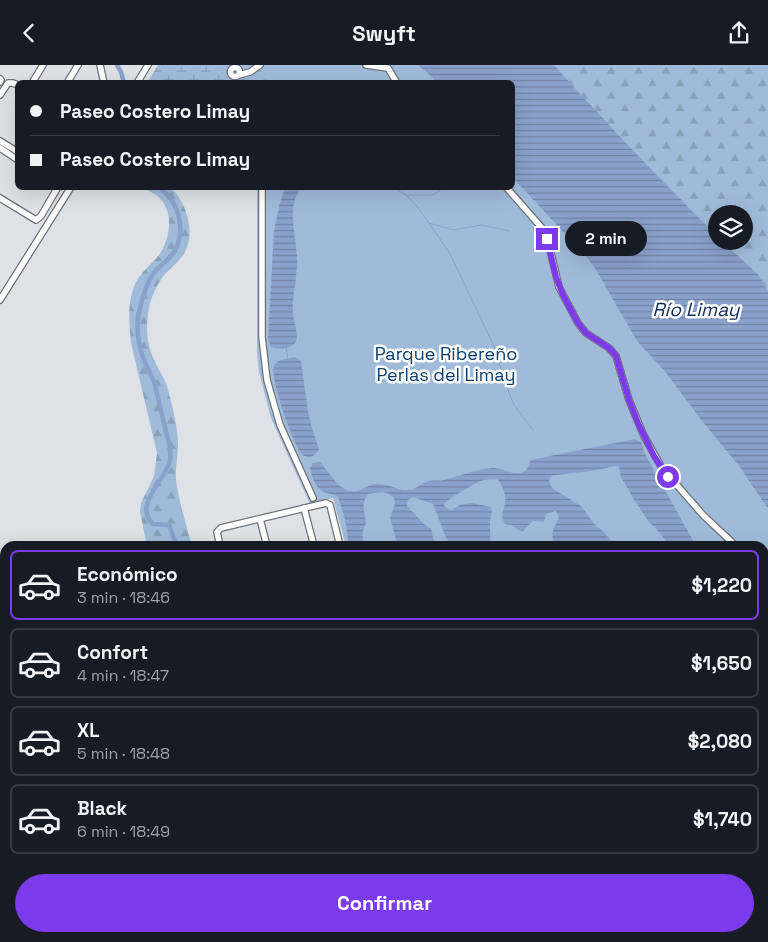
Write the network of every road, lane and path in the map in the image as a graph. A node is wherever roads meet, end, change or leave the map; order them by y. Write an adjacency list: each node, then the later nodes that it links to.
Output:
1 (43, 65): 9 (street)
2 (78, 65): 10 (street)
3 (100, 65): 11 (street)
4 (366, 65): 14 (street)
5 (145, 66): 12 (street)
6 (236, 66): 8 (street)
7 (257, 67): 8 (street)
8 (241, 75): 13 (street)
9 (34, 80)
10 (69, 80)
11 (103, 80)
12 (138, 80)
13 (243, 80)
14 (395, 80)
15 (15, 84): 16 (street)
16 (0, 95)
17 (0, 141): 19 (street)
18 (0, 148): 20 (street)
19 (15, 150)
20 (15, 158)
21 (56, 190): 25 (street)
22 (69, 190): 26 (street)
23 (262, 190): 27 (street)
24 (509, 190): 34 (street)
25 (0, 198)
26 (0, 300)
27 (313, 498)
28 (304, 508): 29 (street); 32 (street); 33 (street)
29 (260, 519): 30 (street); 31 (street)
30 (219, 541)
31 (265, 541)
32 (313, 541)
33 (339, 541)
34 (731, 541)

